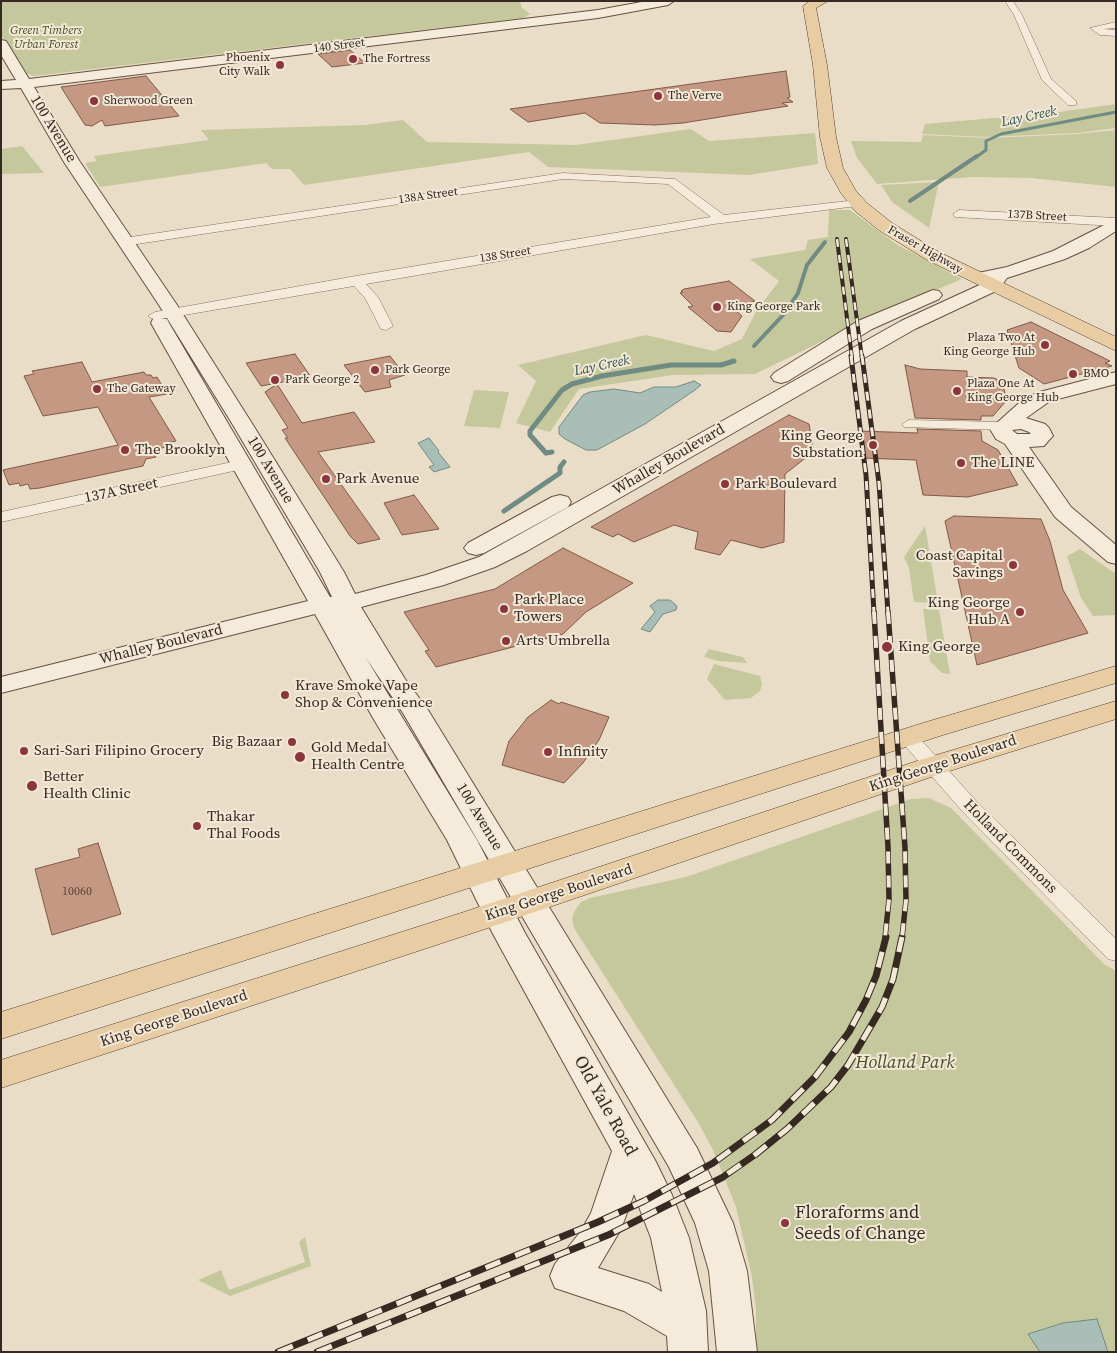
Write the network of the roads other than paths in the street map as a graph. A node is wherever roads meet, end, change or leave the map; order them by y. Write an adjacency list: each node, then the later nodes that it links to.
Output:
1 (643, 1): 6 (main road, 140 Street)
2 (668, 1): 6 (main road, 140 Street)
3 (824, 1): 7 (main road, Fraser Highway); 15 (main road, Fraser Highway)
4 (1009, 1): 13 (street)
5 (531, 9): 6 (main road)
6 (546, 19): 12 (main road, 140 Street)
7 (827, 19)
8 (1116, 25): 9 (street)
9 (1116, 33)
10 (829, 36): 22 (main road, Fraser Highway)
11 (1, 44): 12 (main road, 100 Avenue)
12 (12, 80): 14 (main road, 100 Avenue); 19 (main road, 100 Avenue)
13 (1072, 103)
14 (74, 192)
15 (857, 203): 17 (street, 138 Street); 22 (main road, Fraser Highway)
16 (959, 214): 18 (street, 137B Street)
17 (721, 218): 19 (street, 138A Street); 21 (street, 138 Street)
18 (1116, 223): 22 (main road, Whalley Boulevard)
19 (124, 242): 23 (main road, 100 Avenue)
20 (127, 275): 23 (main road, 100 Avenue)
21 (356, 280): 23 (street, 138 Street); 24 (street)
22 (989, 280): 25 (main road, Fraser Highway); 26 (main road, Fraser Highway); 36 (main road, Whalley Boulevard)
23 (164, 314): 32 (main road, 100 Avenue); 36 (main road, 100 Avenue)
24 (386, 326)
25 (1116, 332)
26 (1116, 344)
27 (1116, 378): 30 (main road)
28 (1116, 385): 31 (street)
29 (909, 424): 30 (street)
30 (1007, 431): 31 (main road); 35 (main road)
31 (1037, 435): 34 (main road)
32 (241, 465): 33 (street, 137A Street); 36 (main road, 100 Avenue)
33 (1, 517)
34 (1116, 541)
35 (1116, 557)
36 (336, 599): 38 (main road, Whalley Boulevard); 42 (main road, 100 Avenue)
37 (1116, 674): 40 (main road)
38 (1, 685)
39 (1116, 710): 41 (main road, King George Boulevard)
40 (908, 737): 41 (street, Holland Commons); 42 (main road)
41 (934, 766): 43 (main road, King George Boulevard); 44 (street, Holland Commons)
42 (494, 871): 43 (main road, Old Yale Road); 45 (main road)
43 (514, 908): 46 (main road, King George Boulevard); 47 (main road, Old Yale Road); 49 (main road, Old Yale Road)
44 (1116, 953)
45 (1, 1026)
46 (1, 1074)
47 (630, 1150): 48 (main road, Old Yale Road); 48 (main road)
48 (688, 1339)
49 (737, 1352)

